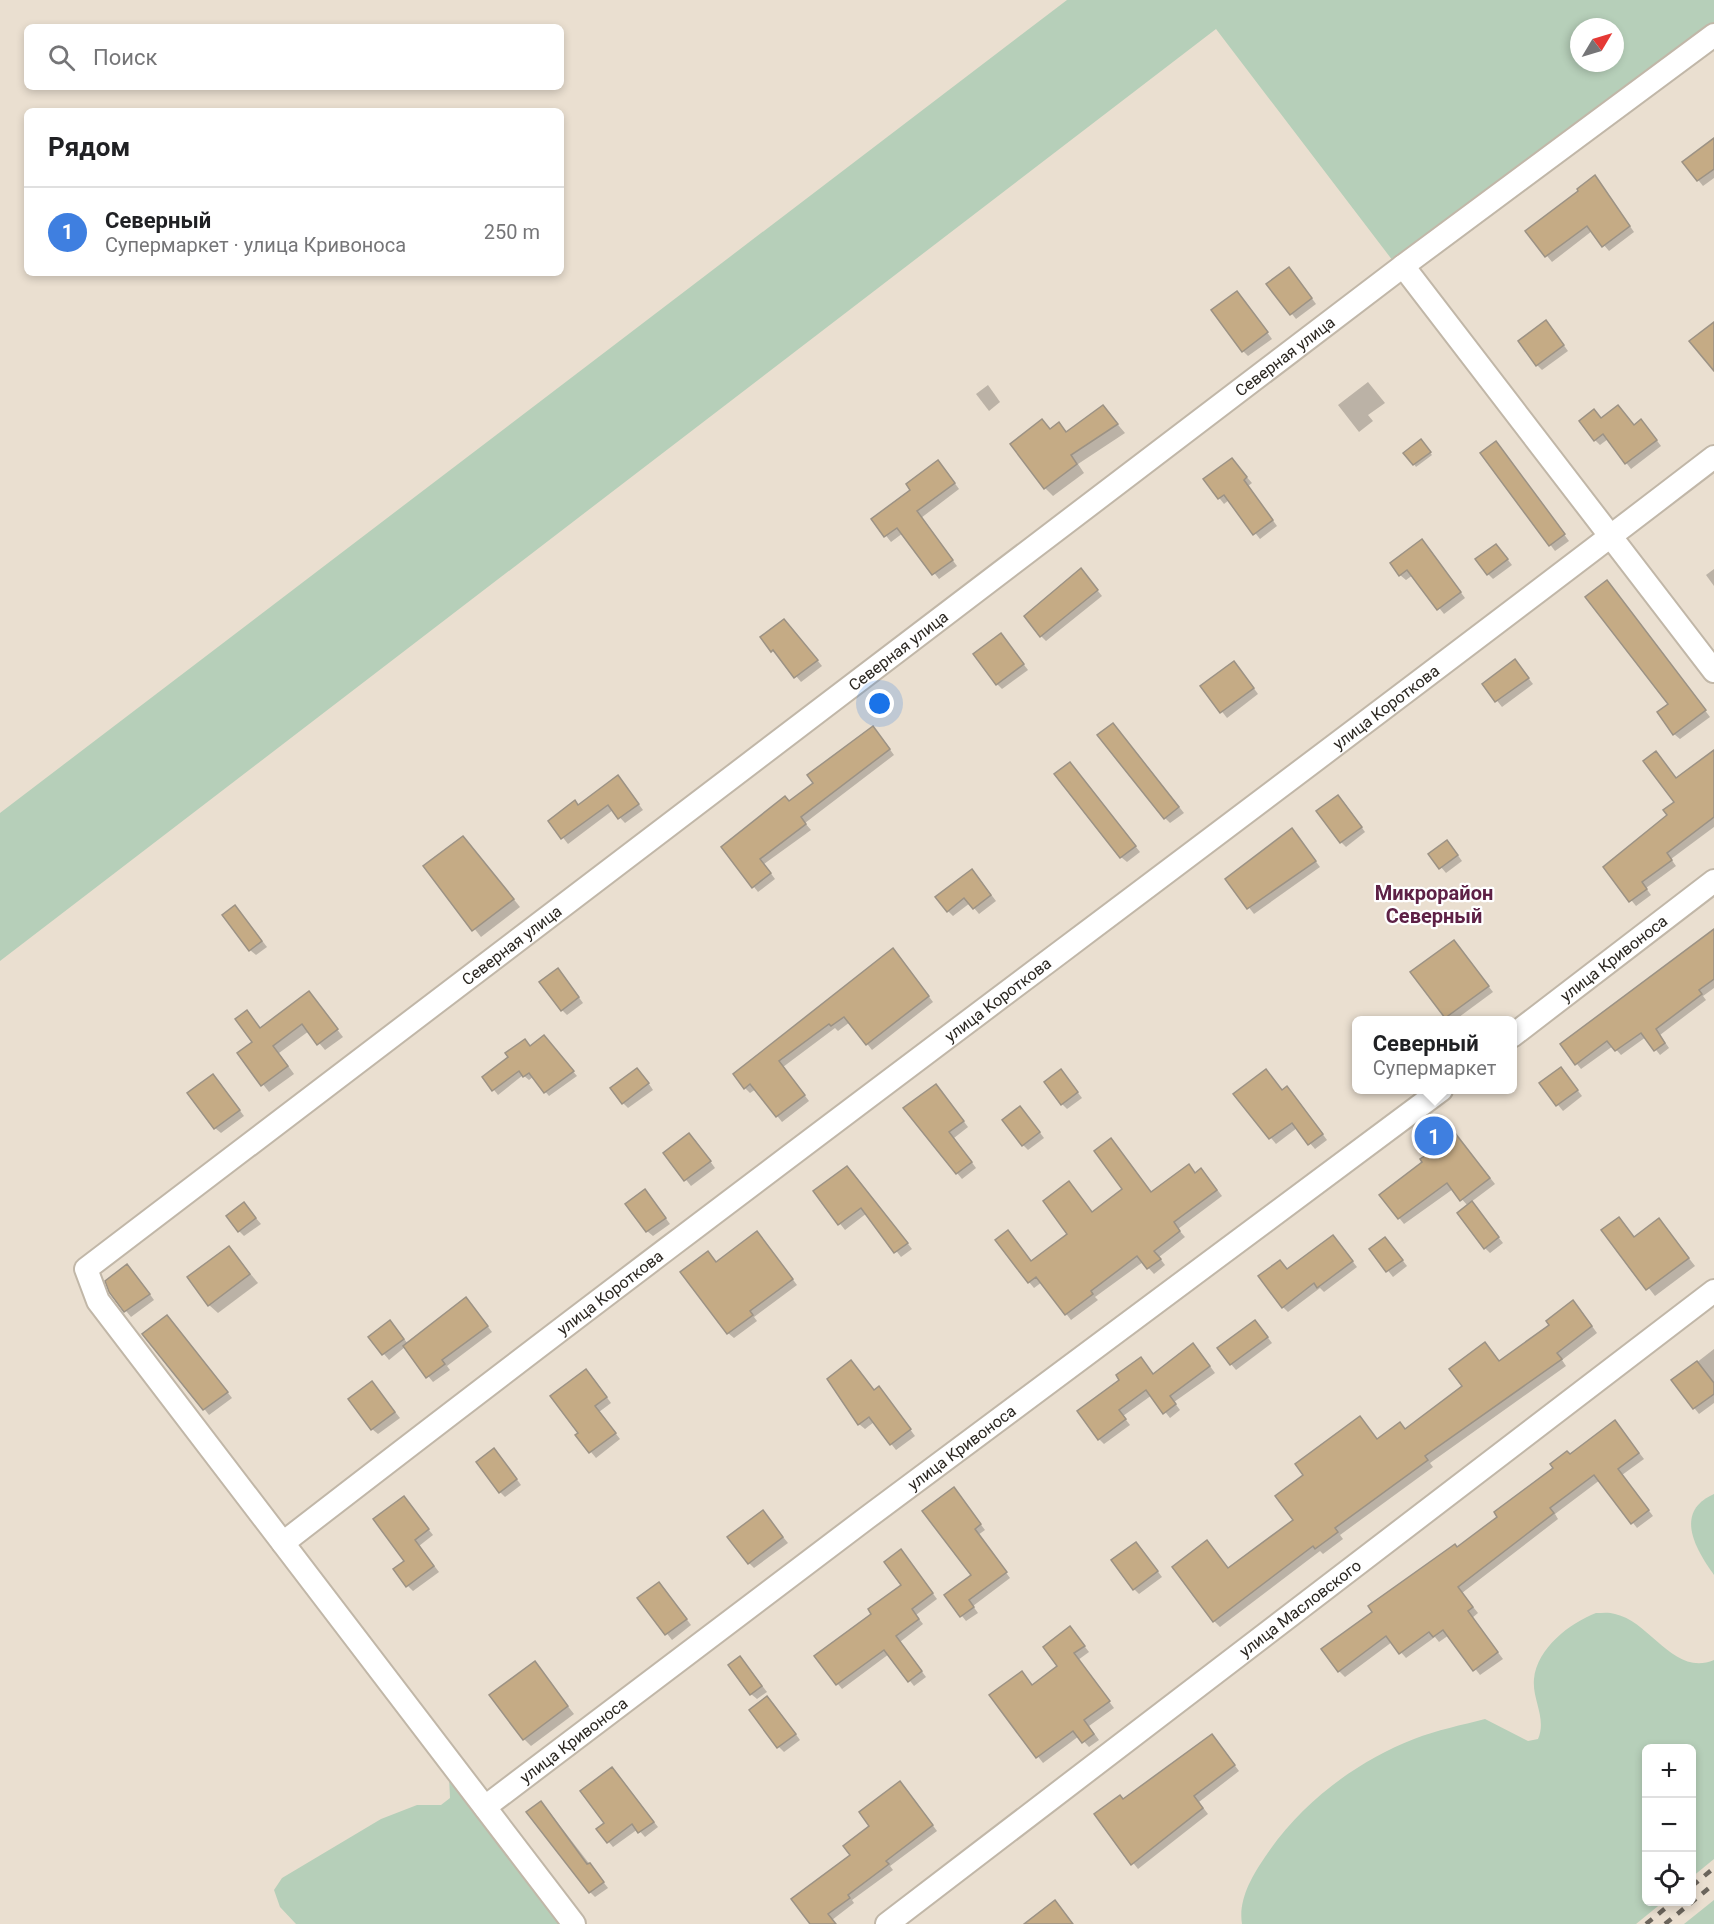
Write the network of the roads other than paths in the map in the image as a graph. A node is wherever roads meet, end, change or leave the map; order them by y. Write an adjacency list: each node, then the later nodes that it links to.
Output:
1 (1714, 35): 2 (street, Северная улица)
2 (1403, 266): 4 (street); 10 (street, Северная улица)
3 (1714, 458): 4 (street, улица Короткова)
4 (1612, 536): 5 (street); 10 (street, улица Короткова)
5 (1714, 671)
6 (1714, 882): 7 (street, улица Кривоноса)
7 (1517, 1032)
8 (1434, 1094): 11 (street, улица Кривоноса)
9 (1714, 1291): 13 (street, улица Масловского)
10 (283, 1543): 11 (street)
11 (485, 1807): 12 (street)
12 (574, 1924)
13 (886, 1924)

